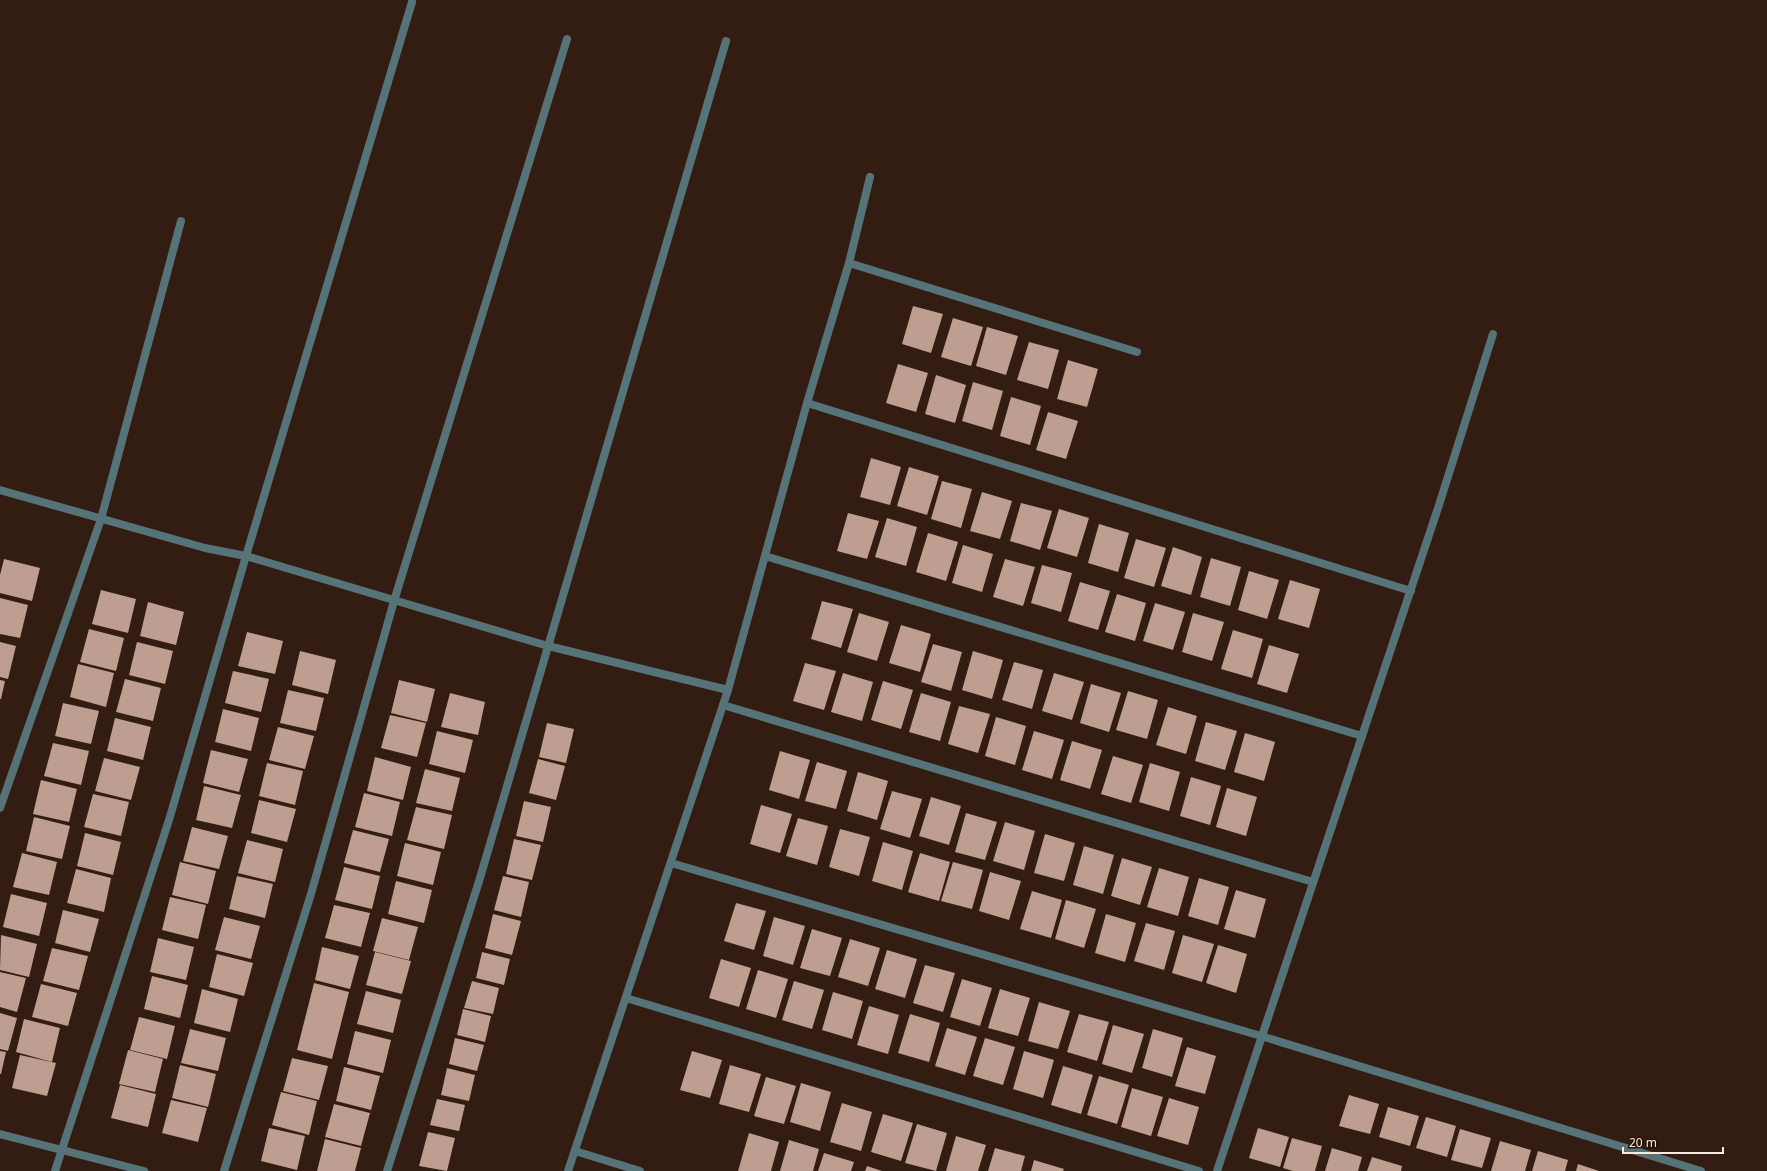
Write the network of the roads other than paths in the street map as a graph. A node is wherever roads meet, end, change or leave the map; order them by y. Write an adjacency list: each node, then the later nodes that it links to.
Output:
1 (412, 2): 12 (street)
2 (567, 39): 15 (street)
3 (726, 41): 16 (street)
4 (870, 178): 6 (street)
5 (181, 221): 11 (street)
6 (849, 263): 8 (street); 9 (street)
7 (1492, 334): 14 (street)
8 (1137, 352)
9 (807, 403): 13 (street); 14 (street)
10 (0, 490): 11 (street)
11 (101, 519): 12 (street); 20 (street)
12 (246, 556): 15 (street); 26 (street)
13 (765, 556): 17 (street); 19 (street)
14 (1411, 591): 19 (street)
15 (394, 601): 16 (street); 30 (street)
16 (548, 646): 17 (street); 31 (street)
17 (728, 690): 18 (street)
18 (723, 705): 21 (street); 22 (street)
19 (1362, 736): 22 (street)
20 (0, 808)
21 (670, 863): 23 (street); 24 (street)
22 (1313, 882): 24 (street)
23 (626, 998): 27 (street); 34 (street)
24 (1261, 1036): 35 (street); 36 (street)
25 (0, 1134): 26 (street)
26 (61, 1151): 28 (street); 29 (street)
27 (575, 1151): 32 (street); 33 (street)
28 (55, 1171)
29 (144, 1171)
30 (224, 1171)
31 (387, 1171)
32 (568, 1171)
33 (640, 1171)
34 (1199, 1171)
35 (1217, 1171)
36 (1701, 1171)

